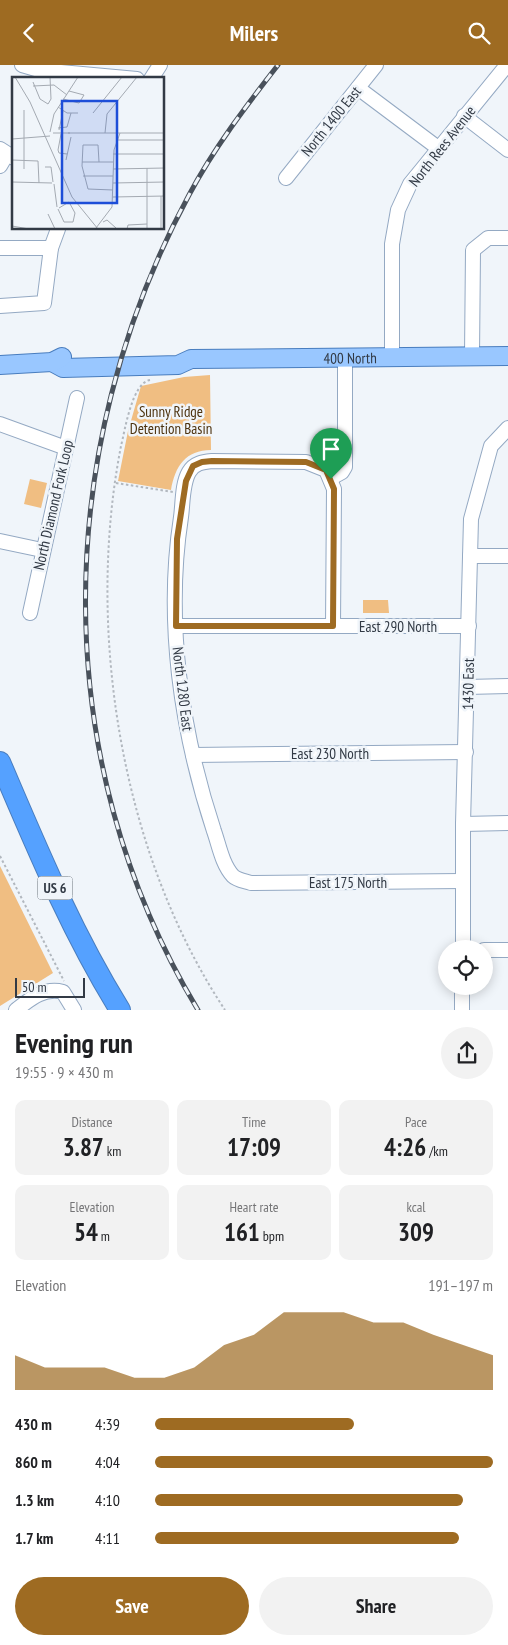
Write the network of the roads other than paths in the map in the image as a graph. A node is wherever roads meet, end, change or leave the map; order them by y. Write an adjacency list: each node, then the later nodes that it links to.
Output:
1 (22, 65): 5 (street)
2 (160, 65): 6 (street)
3 (376, 65): 7 (street, North 1400 East)
4 (505, 71): 8 (street, North Rees Avenue)
5 (113, 77)
6 (152, 77)
7 (358, 87): 9 (street); 11 (street, North 1400 East)
8 (464, 116): 9 (street, North Rees Avenue); 10 (street)
9 (438, 148): 17 (street, North Rees Avenue)
10 (508, 150)
11 (286, 178)
12 (58, 230): 14 (street)
13 (508, 238): 18 (street)
14 (51, 247): 15 (street); 16 (street)
15 (0, 248)
16 (0, 306)
17 (392, 356): 18 (main road, 400 North); 20 (main road, 400 North)
18 (472, 356): 19 (main road, 400 North)
19 (508, 356)
20 (345, 357): 21 (main road, 400 North); 26 (street)
21 (0, 365)
22 (77, 398): 25 (street, North Diamond Fork Loop)
23 (0, 424): 25 (street)
24 (508, 428): 29 (street, 1430 East)
25 (66, 448): 28 (street, North Diamond Fork Loop)
26 (328, 474): 32 (street, North 1280 East); 33 (street)
27 (0, 541): 28 (street)
28 (42, 550): 31 (street, North Diamond Fork Loop)
29 (470, 556): 30 (street); 34 (street, 1430 East)
30 (508, 556)
31 (30, 613)
32 (176, 626): 33 (street, East 290 North); 38 (street, North 1280 East)
33 (333, 626): 34 (street, East 290 North)
34 (469, 626): 36 (street, 1430 East)
35 (508, 686): 36 (street)
36 (468, 687): 37 (street, 1430 East)
37 (466, 752): 38 (street, East 230 North); 41 (street, 1430 East)
38 (193, 755): 42 (street, North 1280 East)
39 (0, 762): 50 (highway, US 6)
40 (508, 823): 41 (street)
41 (463, 824): 43 (street, 1430 East)
42 (234, 877): 43 (street, East 175 North)
43 (462, 881): 44 (street, 1430 East)
44 (463, 940)
45 (493, 950): 46 (street)
46 (508, 950)
47 (462, 995): 51 (street)
48 (16, 1010): 49 (street)
49 (74, 1010)
50 (120, 1010)
51 (462, 1010)

